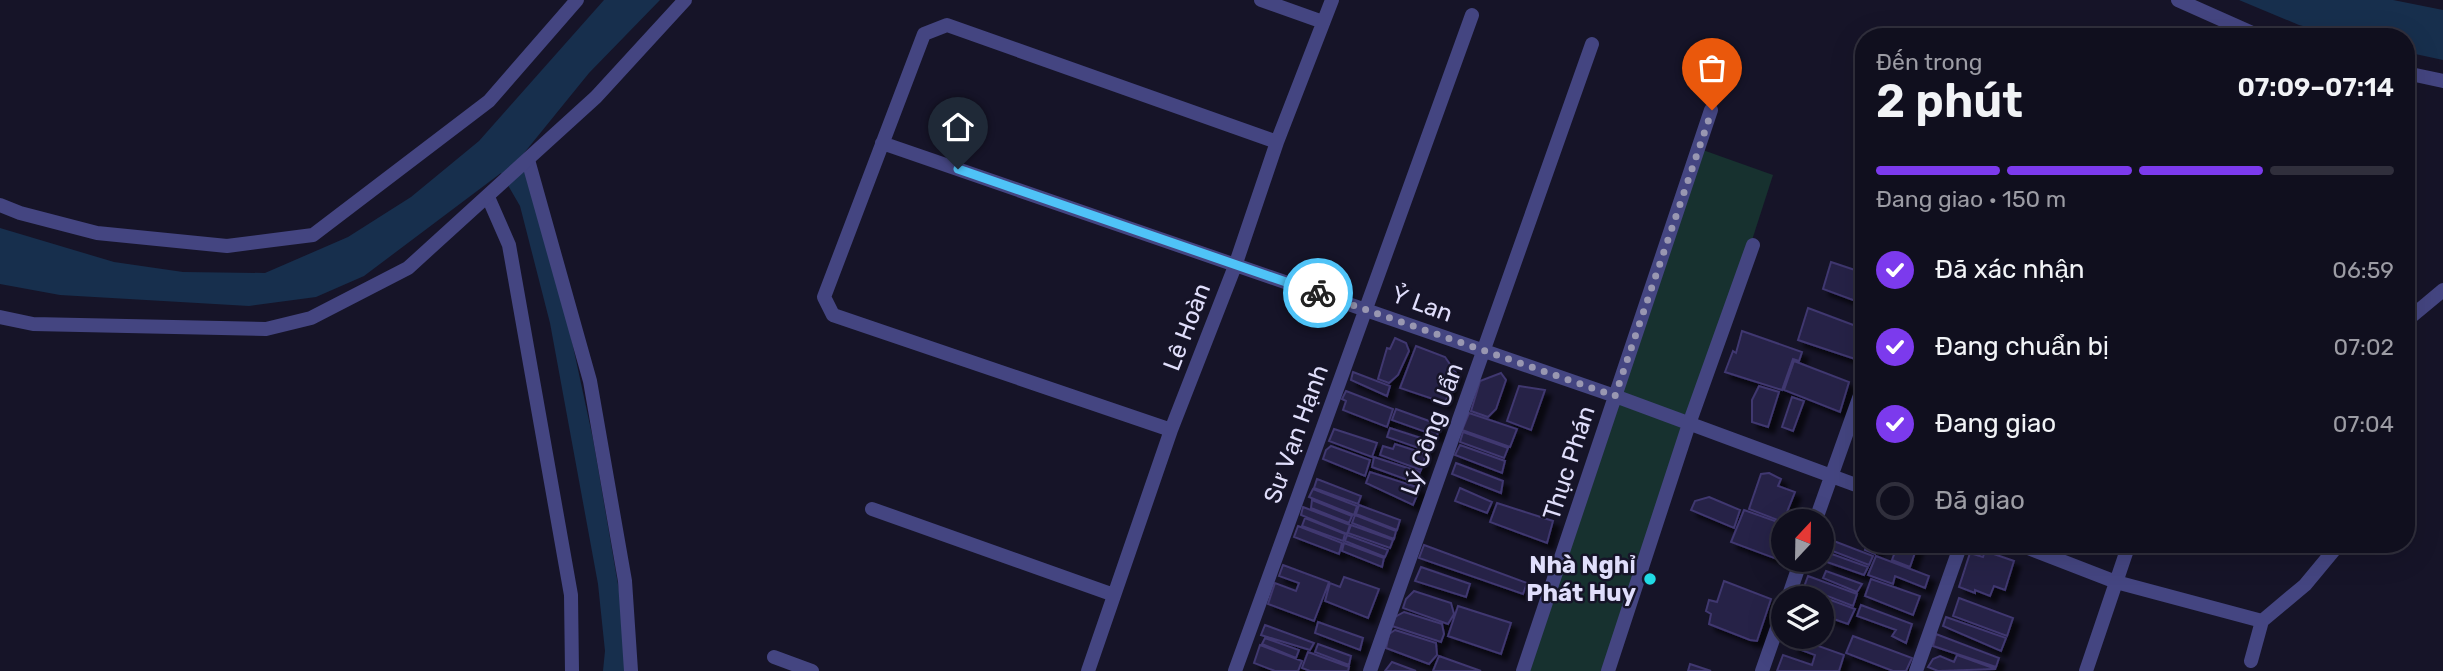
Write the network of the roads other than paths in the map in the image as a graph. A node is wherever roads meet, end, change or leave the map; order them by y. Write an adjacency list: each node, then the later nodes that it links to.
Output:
1 (577, 0): 17 (street)
2 (685, 0): 15 (street)
3 (1262, 0): 7 (street)
4 (1332, 0): 7 (street, Lê Hoàn)
5 (2178, 0): 8 (street)
6 (1472, 15): 21 (street, Sư Vạn Hạnh)
7 (1323, 22): 13 (street, Lê Hoàn)
8 (2241, 28)
9 (1592, 44): 24 (street, Lý Công Uẩn)
10 (2415, 75): 11 (street)
11 (2443, 81)
12 (1712, 110): 25 (street, Thục Phán)
13 (1277, 142): 14 (street); 19 (street, Lê Hoàn)
14 (883, 143): 19 (street, Ỷ Lan); 28 (street)
15 (527, 161): 16 (street); 44 (street)
16 (488, 197): 23 (street); 43 (street)
17 (0, 205)
18 (1753, 245): 27 (street)
19 (1235, 266): 21 (street, Ỷ Lan); 28 (street, Lê Hoàn)
20 (2443, 290): 22 (street)
21 (1365, 308): 24 (street, Ỷ Lan); 47 (street, Sư Vạn Hạnh)
22 (2415, 313)
23 (0, 317)
24 (1485, 351): 25 (street, Ỷ Lan); 48 (street, Lý Công Uẩn)
25 (1615, 396): 27 (street, Ỷ Lan); 49 (street, Thục Phán)
26 (1855, 409): 29 (street)
27 (1689, 424): 29 (street, Ỷ Lan); 50 (street)
28 (1171, 430): 38 (street, Lê Hoàn)
29 (1831, 476): 30 (street, Ỷ Lan); 32 (street)
30 (1855, 485)
31 (872, 509): 38 (street)
32 (1820, 509)
33 (1958, 553): 52 (street)
34 (2041, 553): 37 (street)
35 (2126, 553): 37 (street)
36 (2332, 553): 39 (street)
37 (2116, 582): 39 (street); 53 (street)
38 (1114, 595): 46 (street, Lê Hoàn)
39 (2262, 621): 42 (street)
40 (1771, 645): 51 (street)
41 (774, 657): 45 (street)
42 (2251, 661)
43 (572, 671)
44 (631, 671)
45 (812, 671)
46 (1088, 671)
47 (1235, 671)
48 (1370, 671)
49 (1523, 671)
50 (1608, 671)
51 (1762, 671)
52 (1916, 671)
53 (2085, 671)

